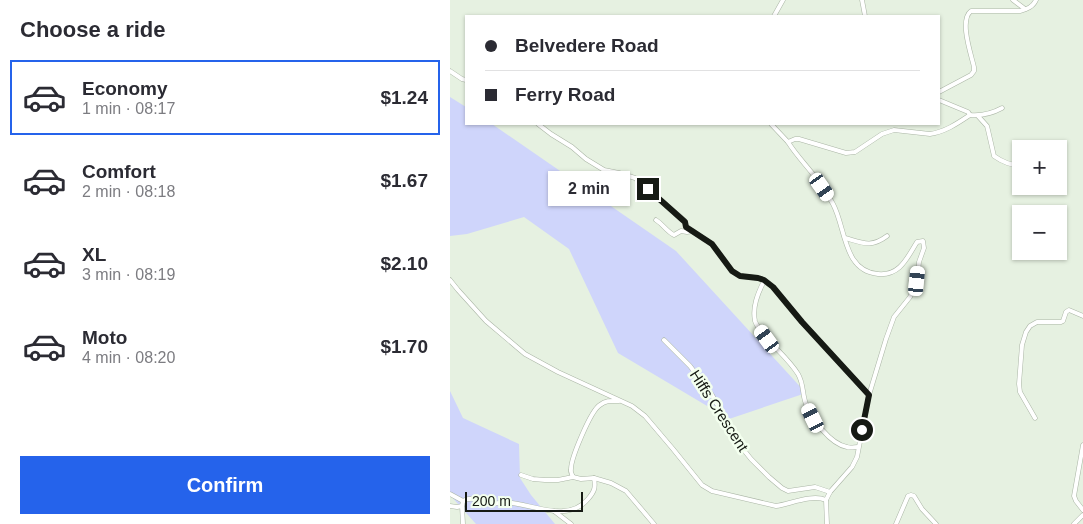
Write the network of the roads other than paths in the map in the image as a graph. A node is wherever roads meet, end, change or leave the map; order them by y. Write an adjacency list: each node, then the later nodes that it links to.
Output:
1 (782, 0): 6 (street)
2 (862, 0): 7 (street)
3 (1013, 0): 5 (street)
4 (1036, 0): 5 (street)
5 (1026, 10): 10 (street)
6 (774, 15)
7 (865, 15)
8 (450, 71): 9 (street)
9 (465, 80)
10 (940, 91)
11 (940, 100): 13 (street)
12 (1002, 108): 14 (street)
13 (970, 116): 14 (street); 17 (street)
14 (978, 116): 18 (street)
15 (539, 125): 20 (street)
16 (772, 125): 17 (street)
17 (788, 142): 22 (street)
18 (1012, 165)
19 (656, 220): 20 (street)
20 (692, 231): 24 (street)
21 (887, 236): 22 (street)
22 (845, 238): 27 (street)
23 (450, 280): 28 (street)
24 (764, 280): 27 (street); 31 (street)
25 (1083, 316): 29 (street)
26 (664, 340): 35 (street, Hiffs Crescent)
27 (869, 395): 31 (street)
28 (621, 401): 33 (street); 37 (street)
29 (1035, 418)
30 (1083, 445): 41 (street)
31 (858, 447): 35 (street)
32 (521, 475): 33 (street)
33 (573, 477): 34 (street)
34 (594, 478): 42 (street); 46 (street)
35 (830, 492): 37 (street)
36 (450, 494): 38 (street)
37 (826, 500): 47 (street)
38 (463, 501): 40 (street); 42 (street)
39 (450, 506): 40 (street)
40 (462, 506): 44 (street)
41 (1083, 510)
42 (554, 511): 45 (street)
43 (1083, 516): 50 (street)
44 (463, 524)
45 (571, 524)
46 (654, 524)
47 (827, 524)
48 (896, 524): 49 (street)
49 (936, 524)
50 (1074, 524)

